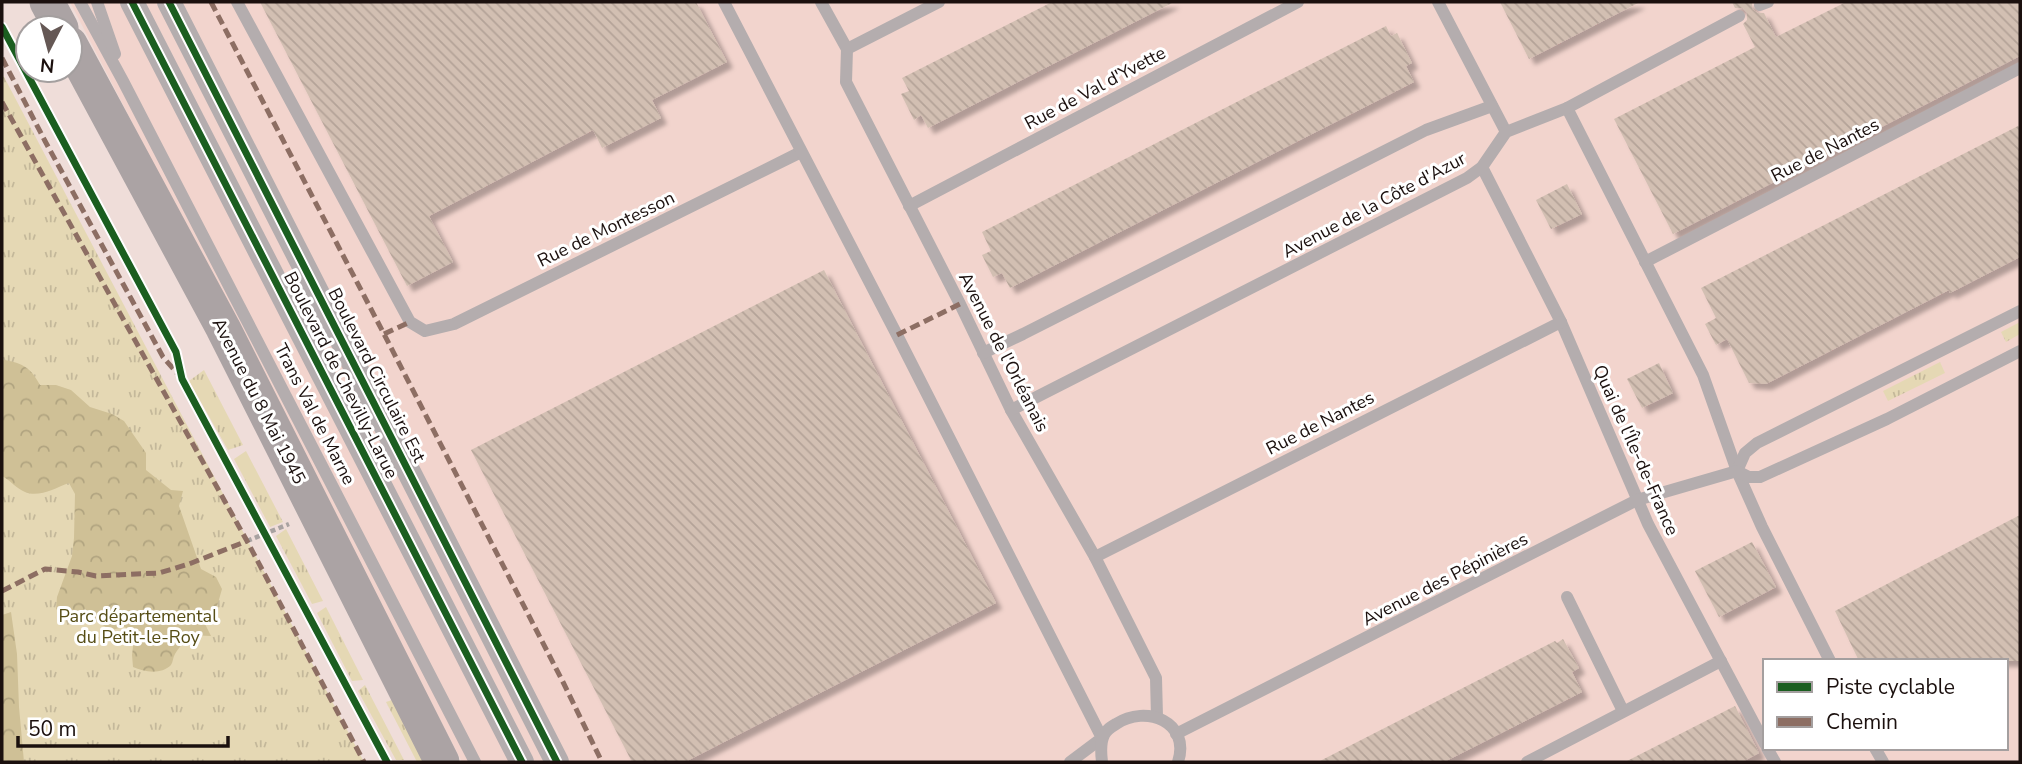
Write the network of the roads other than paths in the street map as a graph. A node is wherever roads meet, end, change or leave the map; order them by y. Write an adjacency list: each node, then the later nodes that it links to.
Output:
1 (79, 2): 15 (lane)
2 (97, 2): 15 (lane)
3 (132, 2): 41 (street, Boulevard de Chevilly-Larue)
4 (169, 2): 42 (street, Boulevard Circulaire Est)
5 (237, 2): 19 (lane, Rue de Montesson)
6 (724, 2): 19 (lane)
7 (821, 2): 12 (lane, Avenue de l'Orléanais)
8 (939, 2): 12 (lane)
9 (1298, 2): 21 (lane, Rue de Val d'Yvette)
10 (1438, 2): 16 (lane)
11 (1739, 16): 17 (lane)
12 (847, 49): 21 (lane, Avenue de l'Orléanais)
13 (2020, 68): 22 (lane, Rue de Nantes)
14 (84, 70): 39 (main road, Avenue du 8 Mai 1945)
15 (123, 81): 40 (lane, Trans Val de Marne)
16 (1492, 106): 18 (lane); 26 (lane)
17 (1567, 108): 18 (lane); 22 (lane)
18 (1506, 132): 20 (lane, Avenue de la Côte d'Azur)
19 (801, 152): 37 (lane)
20 (1482, 167): 24 (lane, Quai de l'Île-de-France); 27 (lane, Avenue de la Côte d'Azur)
21 (909, 206): 26 (lane, Avenue de l'Orléanais)
22 (1645, 262): 28 (lane)
23 (2020, 311): 28 (lane)
24 (1561, 322): 29 (lane, Quai de l'Île-de-France); 30 (lane, Rue de Nantes)
25 (2020, 351): 28 (lane, Avenue des Pépinières)
26 (983, 353): 27 (lane, Avenue de l'Orléanais)
27 (1011, 410): 30 (lane, Avenue de l'Orléanais)
28 (1737, 471): 29 (lane, Avenue des Pépinières); 32 (lane)
29 (1637, 500): 33 (lane, Quai de l'Île-de-France); 36 (lane, Avenue des Pépinières)
30 (1095, 556): 35 (lane, Avenue de l'Orléanais)
31 (1567, 597): 34 (lane)
32 (1829, 659)
33 (1720, 661): 34 (lane); 38 (lane, Quai de l'Île-de-France)
34 (1623, 711): 46 (lane)
35 (1157, 717): 36 (lane); 37 (lane)
36 (1176, 734): 45 (lane)
37 (1102, 738): 43 (lane); 44 (lane)
38 (1763, 740)
39 (442, 762)
40 (475, 762)
41 (522, 762)
42 (557, 762)
43 (1070, 762)
44 (1102, 762)
45 (1178, 762)
46 (1527, 762)

